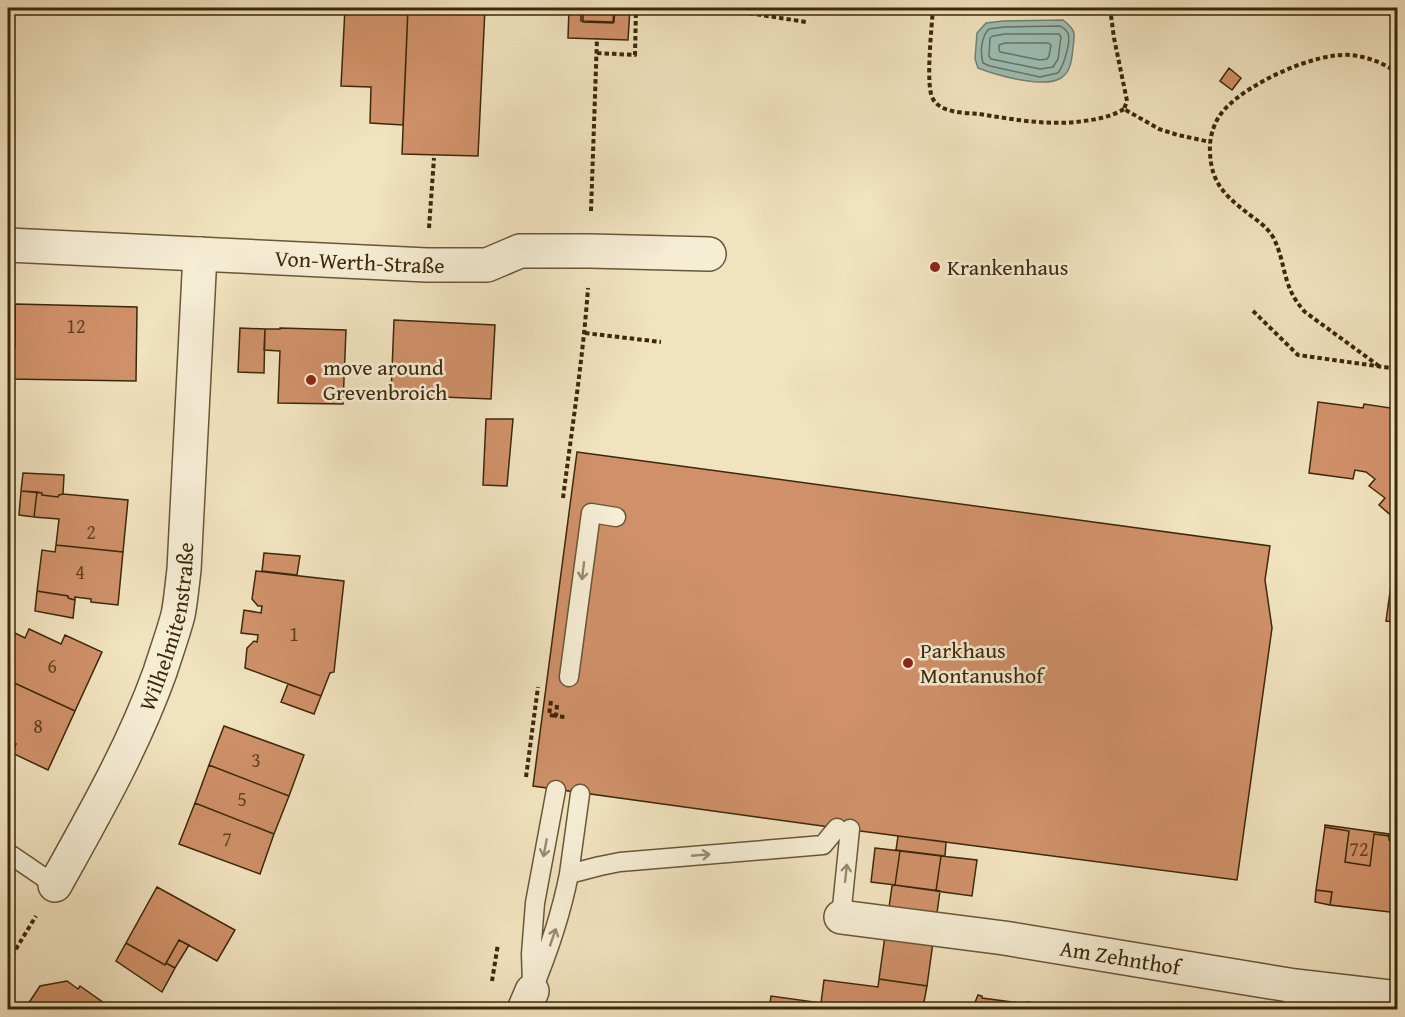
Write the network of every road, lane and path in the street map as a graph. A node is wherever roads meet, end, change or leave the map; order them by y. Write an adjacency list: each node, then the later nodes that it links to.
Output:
1 (636, 8): 7 (path)
2 (933, 8): 9 (path)
3 (1110, 8): 9 (path)
4 (742, 12): 5 (path)
5 (806, 22)
6 (597, 38): 7 (path)
7 (597, 53): 13 (path)
8 (1398, 73): 10 (path)
9 (1124, 109): 10 (path)
10 (1210, 142): 20 (path)
11 (434, 158): 16 (path)
12 (8, 245): 14 (street, Von-Werth-Straße)
13 (590, 251): 15 (street, Von-Werth-Straße); 16 (street, Von-Werth-Straße)
14 (200, 254): 16 (street, Von-Werth-Straße); 30 (street, Wilhelmitenstraße)
15 (710, 254)
16 (427, 265)
17 (1253, 311): 20 (path)
18 (585, 333): 19 (path)
19 (661, 342)
20 (1379, 366): 21 (path)
21 (1398, 369)
22 (616, 517): 23 (lane, one-way to 23)
23 (569, 677)
24 (541, 697): 25 (path)
25 (556, 716)
26 (556, 790): 35 (lane, one-way to 35)
27 (580, 794): 29 (lane)
28 (8, 853): 30 (lane)
29 (570, 874): 31 (lane); 35 (lane, one-way to 29)
30 (55, 885): 32 (path)
31 (841, 917): 33 (street, Am Zehnthof)
32 (8, 962)
33 (1294, 998): 34 (street, Am Zehnthof)
34 (1398, 998)
35 (528, 1000)

